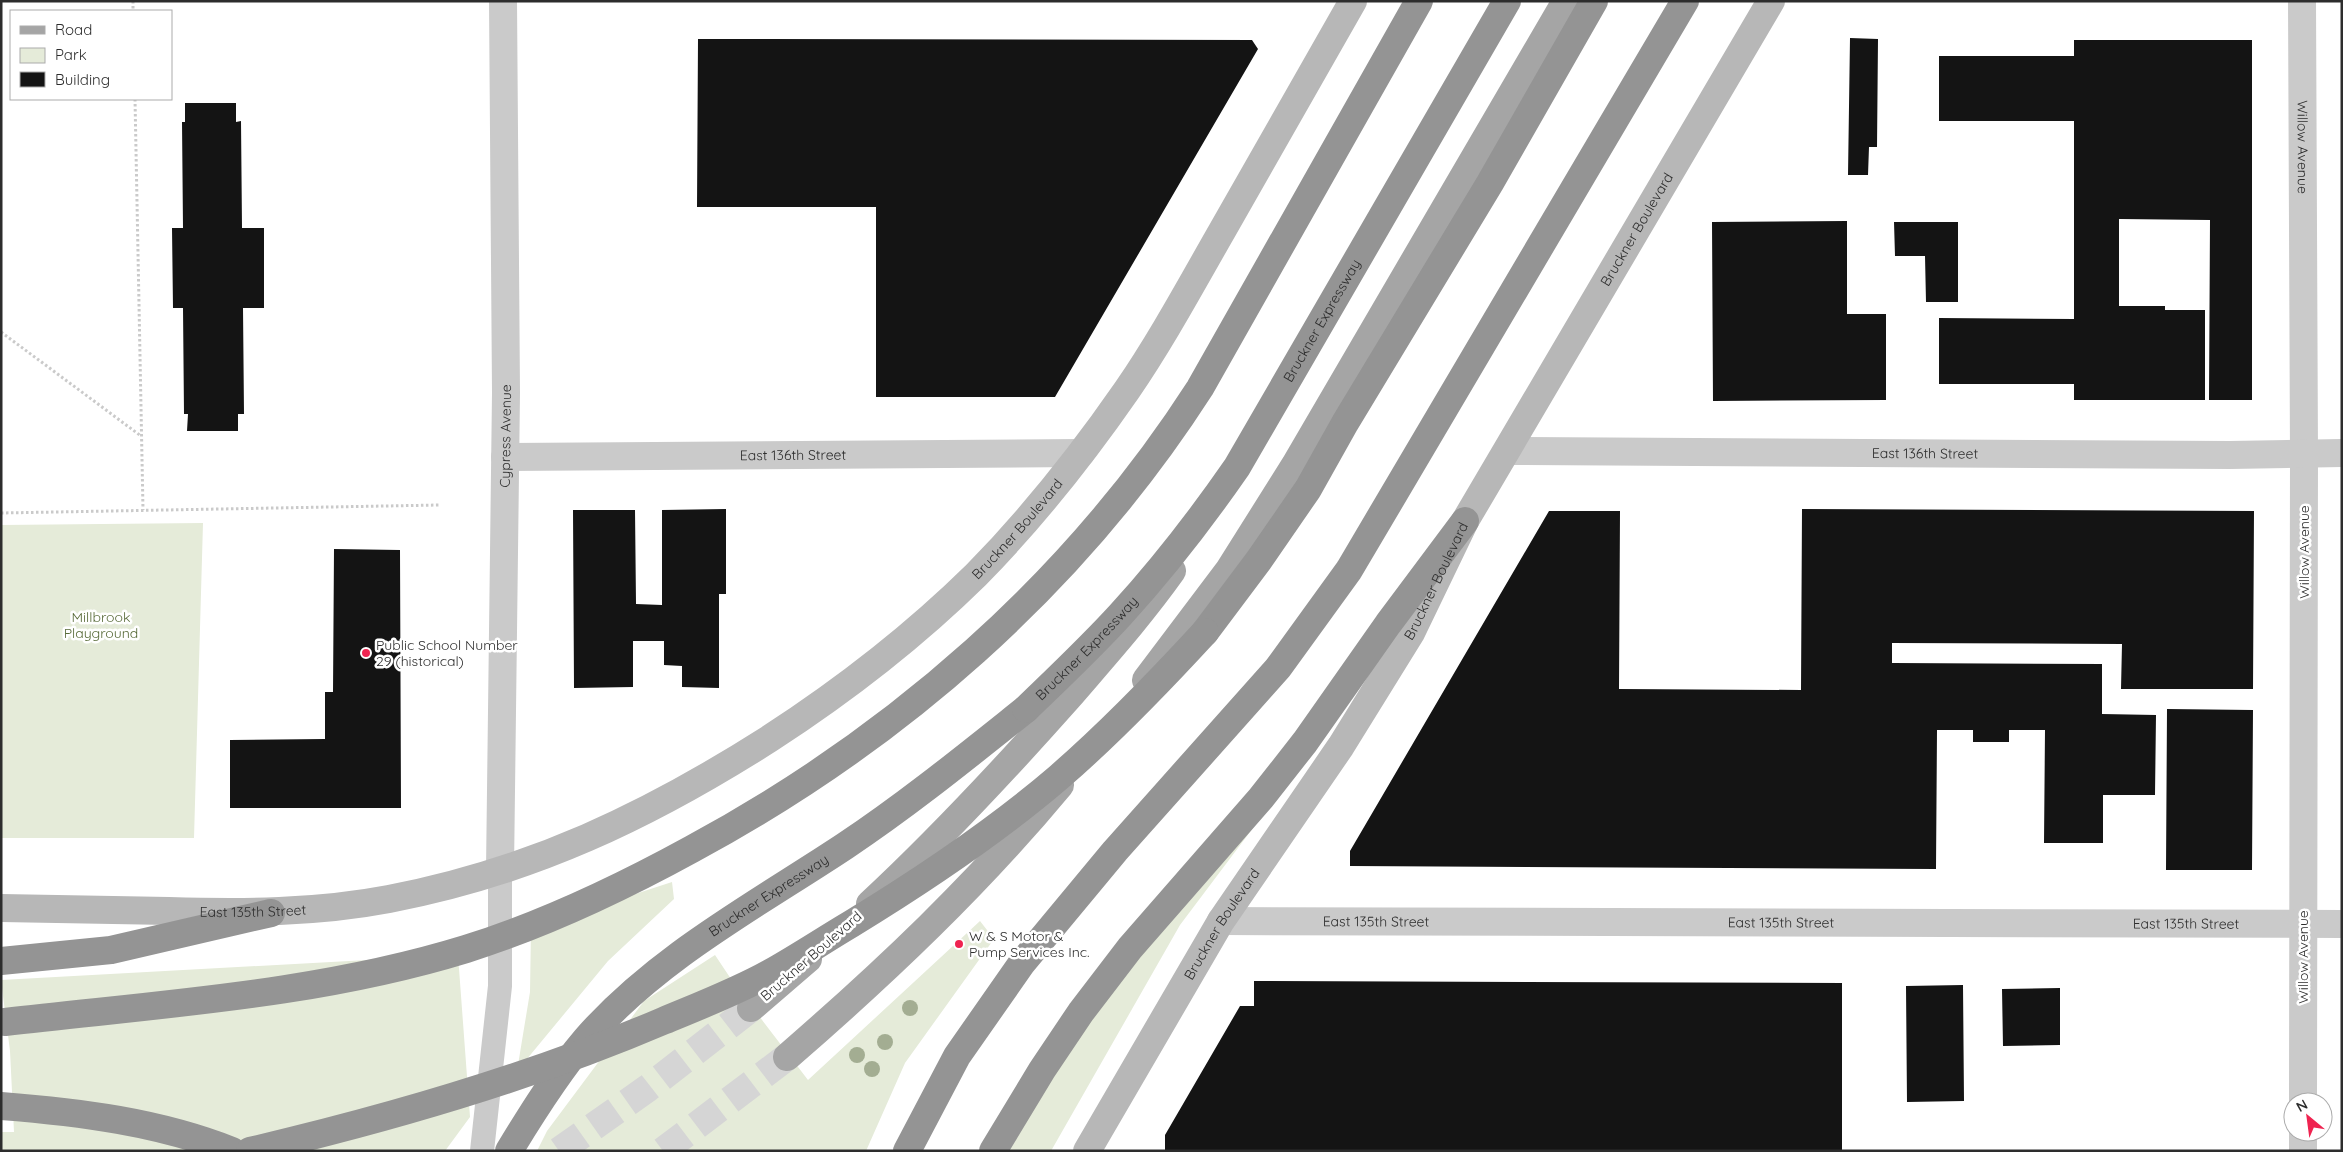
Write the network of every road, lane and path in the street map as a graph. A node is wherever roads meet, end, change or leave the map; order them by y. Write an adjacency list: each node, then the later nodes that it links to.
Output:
1 (503, 1): 17 (street, Cypress Avenue)
2 (1353, 1): 14 (main road, Bruckner Boulevard)
3 (1419, 1): 30 (highway, bridge)
4 (1507, 1): 29 (main road, Bruckner Boulevard); 37 (highway, Bruckner Expressway, bridge)
5 (1566, 1): 31 (main road)
6 (1594, 1): 35 (highway, bridge)
7 (1685, 1): 38 (highway)
8 (1771, 1): 13 (main road, Bruckner Boulevard)
9 (2302, 1): 16 (street, Willow Avenue)
10 (135, 100): 12 (path)
11 (1, 332): 12 (path)
12 (142, 436): 19 (path)
13 (1509, 451): 16 (street, East 136th Street); 21 (main road, Bruckner Boulevard)
14 (1081, 453): 17 (street, East 136th Street); 22 (main road, Bruckner Boulevard)
15 (2342, 453): 16 (street, East 136th Street)
16 (2304, 454): 27 (street, Willow Avenue)
17 (505, 457): 22 (street, Cypress Avenue)
18 (439, 505): 19 (path)
19 (143, 510): 20 (path)
20 (1, 513)
21 (1465, 521): 25 (main road, Bruckner Boulevard); 39 (highway)
22 (500, 870): 24 (main road, East 135th Street); 36 (lane)
23 (1, 908): 24 (main road, East 135th Street)
24 (270, 913): 28 (highway)
25 (1221, 921): 27 (street, East 135th Street); 40 (main road, Bruckner Boulevard)
26 (2342, 924): 27 (street, East 135th Street)
27 (2303, 925): 32 (street, Willow Avenue)
28 (1, 961)
29 (751, 1008)
30 (1, 1022)
31 (787, 1057)
32 (2303, 1092)
33 (1, 1106): 34 (highway)
34 (232, 1151)
35 (250, 1151)
36 (482, 1151)
37 (509, 1151)
38 (907, 1151)
39 (993, 1151)
40 (1087, 1151)

